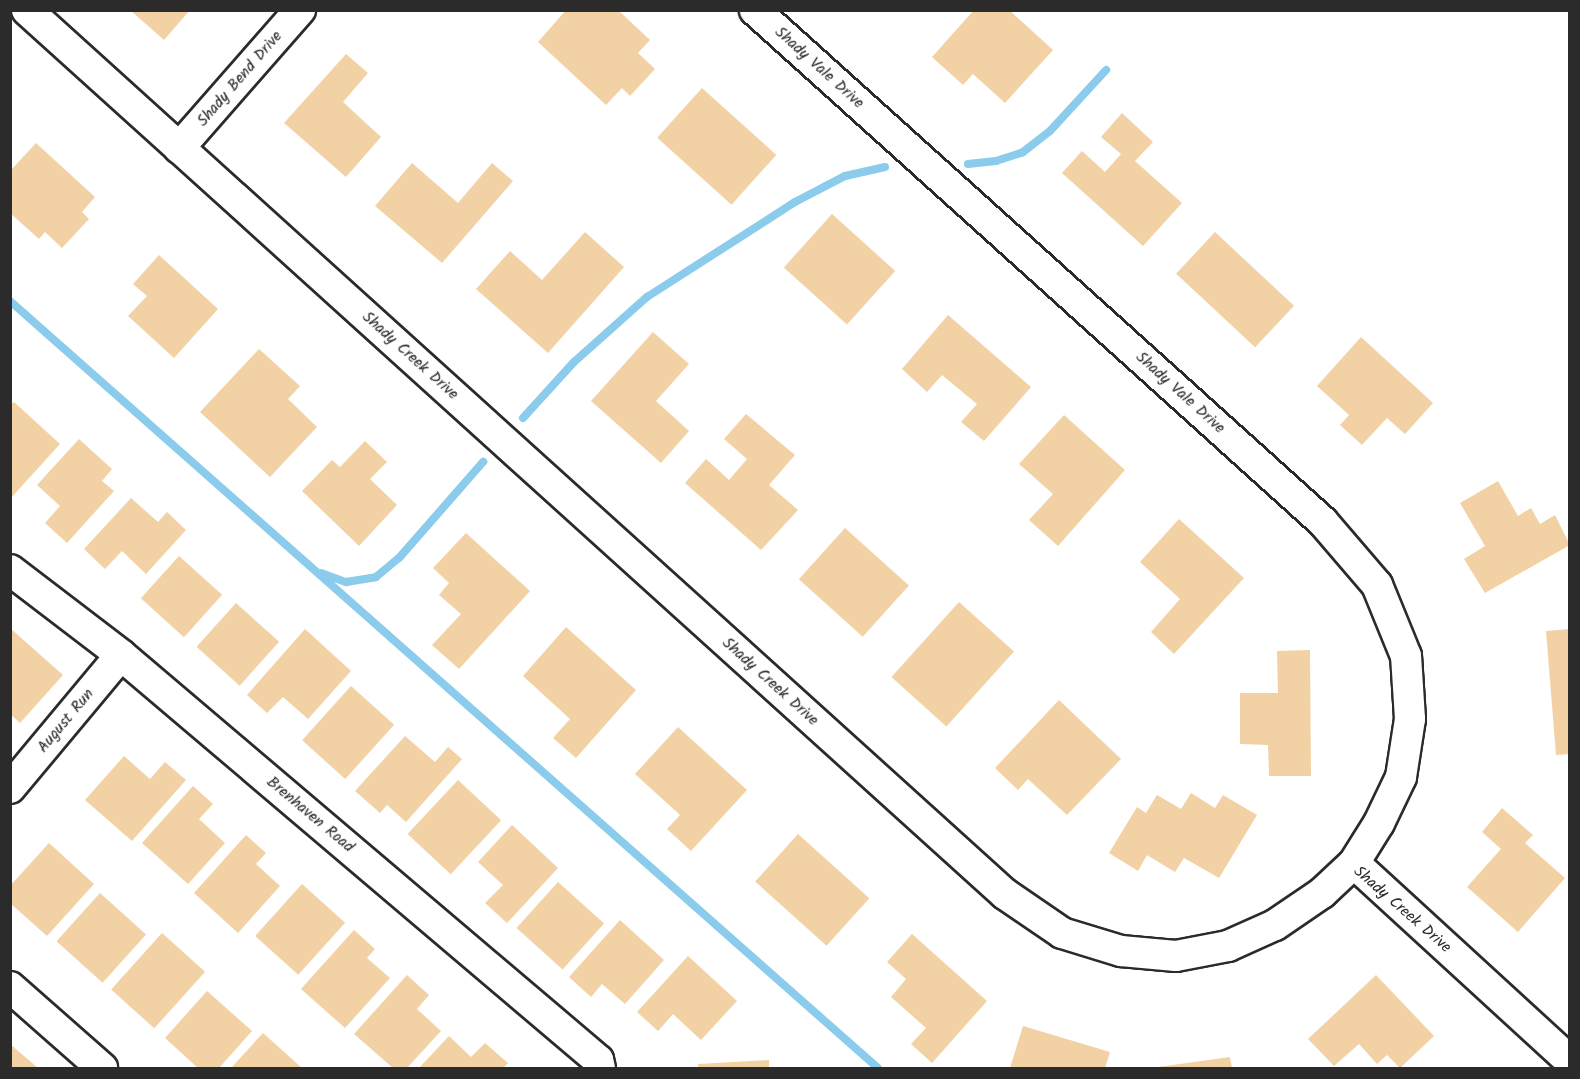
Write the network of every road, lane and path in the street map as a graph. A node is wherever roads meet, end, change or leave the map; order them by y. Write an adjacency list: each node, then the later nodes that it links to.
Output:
1 (27, 10): 4 (street, Shady Creek Drive)
2 (300, 10): 4 (street, Shady Bend Drive)
3 (755, 10): 8 (street, Shady Vale Drive)
4 (180, 148): 8 (street, Shady Creek Drive)
5 (10, 570): 6 (street, Brenhaven Road)
6 (121, 655): 7 (street, August Run); 12 (street, Brenhaven Road)
7 (10, 788)
8 (1354, 863): 10 (street, Shady Creek Drive)
9 (10, 987): 11 (street)
10 (1569, 1061)
11 (102, 1068)
12 (600, 1068)

